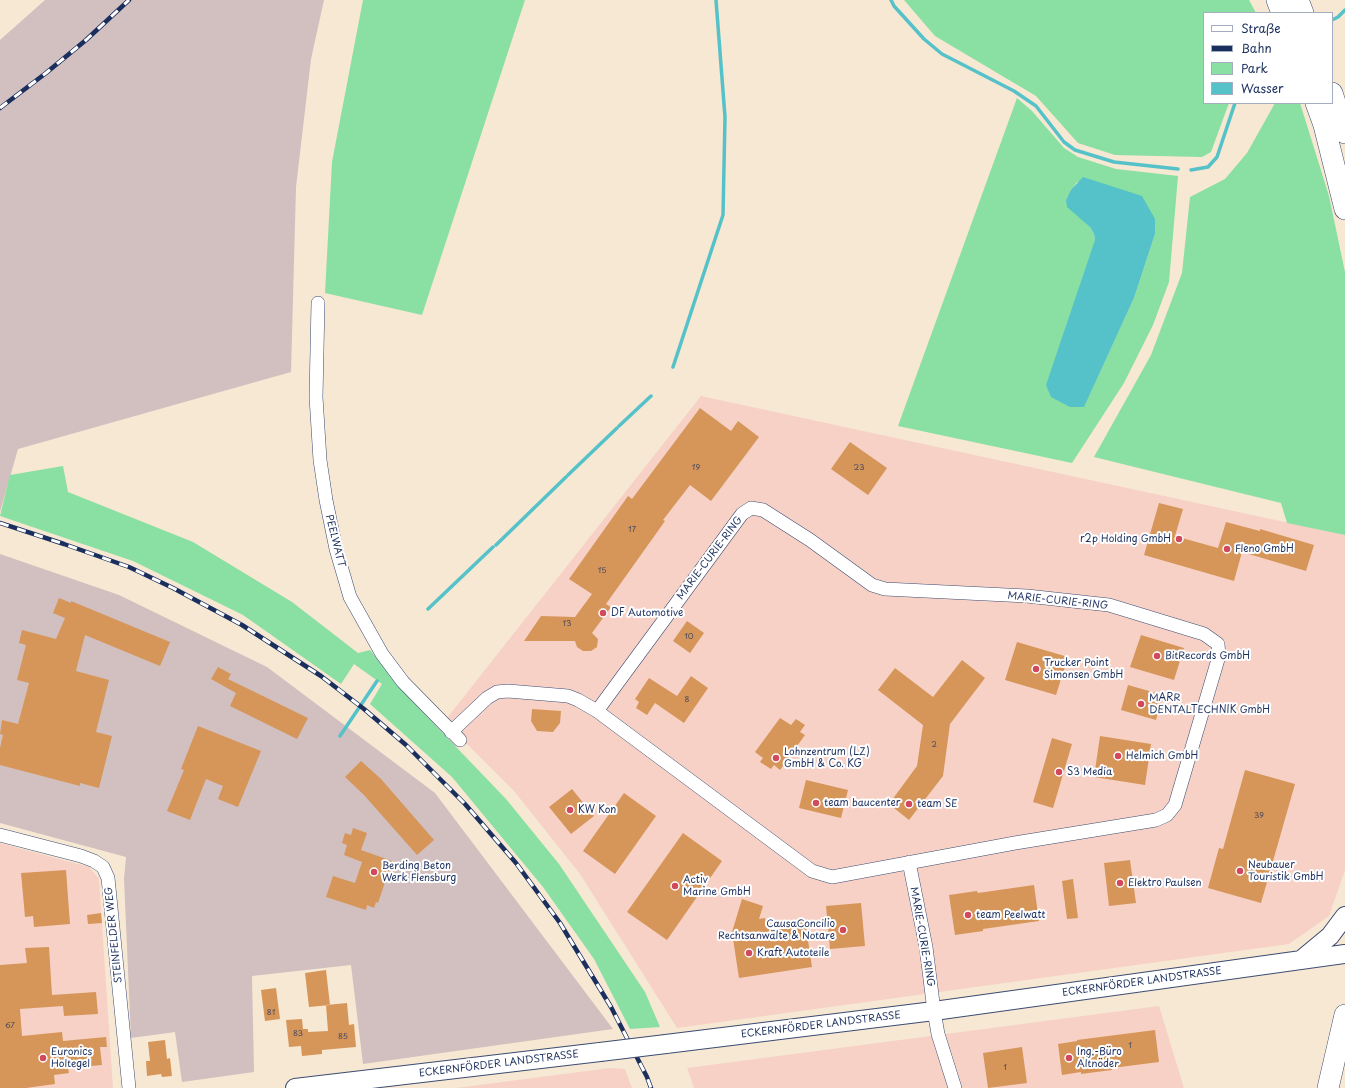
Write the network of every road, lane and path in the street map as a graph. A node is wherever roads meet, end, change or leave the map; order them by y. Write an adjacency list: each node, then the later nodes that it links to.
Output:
1 (1284, 5): 2 (main road)
2 (1301, 12)
3 (1333, 96): 5 (main road)
4 (1316, 104): 6 (main road)
5 (1345, 134)
6 (1345, 209)
7 (318, 303): 9 (street, PEELWATT)
8 (597, 711): 9 (street, MARIE-CURIE-RING); 11 (street, MARIE-CURIE-RING); 11 (street, MARIE-CURIE-RING)
9 (455, 736)
10 (0, 835): 17 (street, STEINFELDER WEG)
11 (909, 862): 15 (street, MARIE-CURIE-RING)
12 (1345, 916): 14 (street)
13 (1345, 954): 14 (street, ECKERNFÖRDER LANDSTRASSE)
14 (1301, 960): 15 (street, ECKERNFÖRDER LANDSTRASSE)
15 (934, 1012): 18 (street, ECKERNFÖRDER LANDSTRASSE, bridge); 19 (street, MARIE-CURIE-RING)
16 (1345, 1015): 20 (main road)
17 (129, 1088)
18 (295, 1088)
19 (955, 1088)
20 (1328, 1088)

